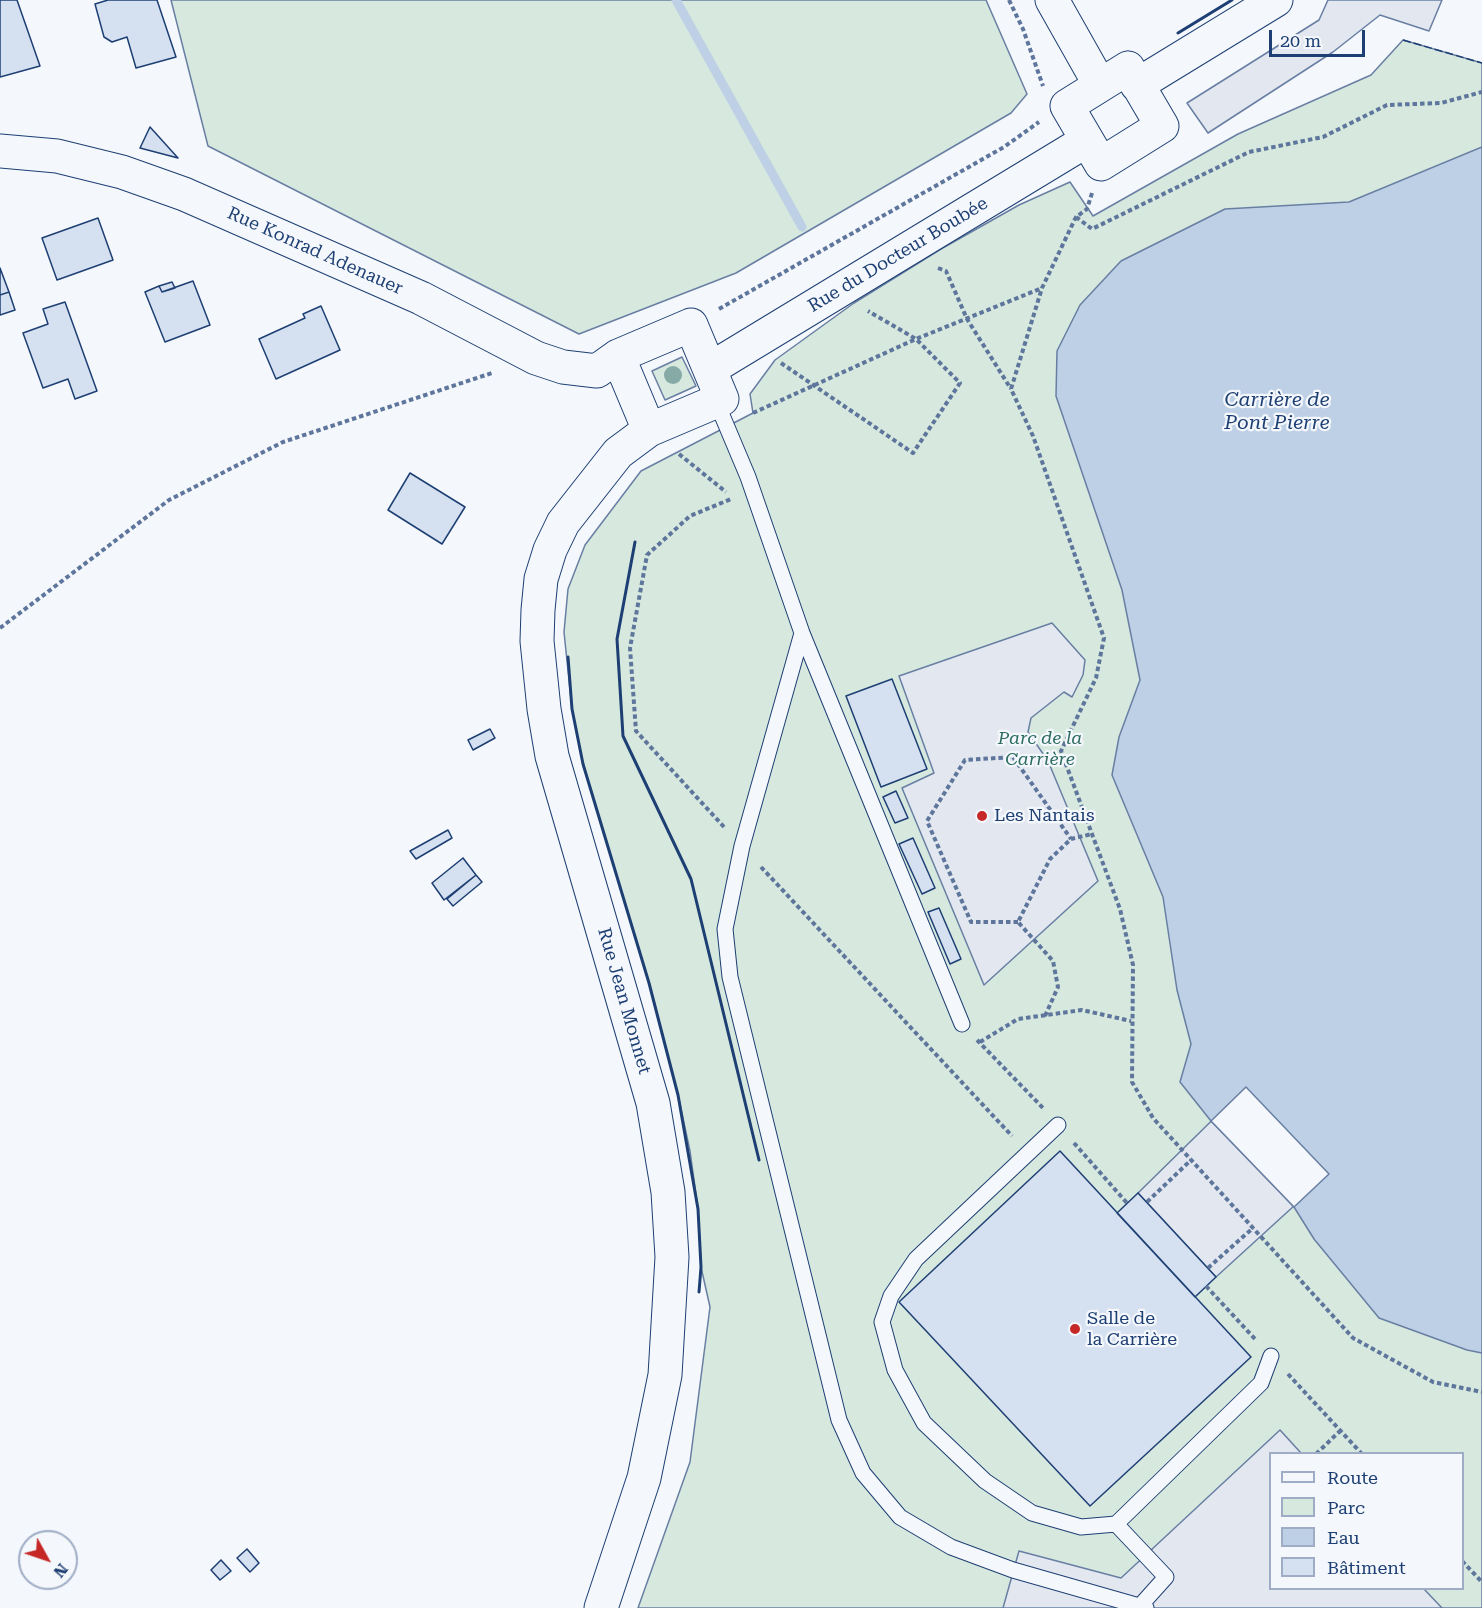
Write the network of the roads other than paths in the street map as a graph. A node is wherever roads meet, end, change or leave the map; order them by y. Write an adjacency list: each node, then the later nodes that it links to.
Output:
1 (1052, 0): 4 (street)
2 (1276, 0): 3 (street)
3 (1137, 84): 4 (street); 6 (street, Rue du Docteur Boubée)
4 (1101, 85): 6 (street)
5 (0, 151): 7 (street, Rue Konrad Adenauer)
6 (1094, 153): 8 (street, Rue du Docteur Boubée)
7 (618, 356): 8 (street, Rue Konrad Adenauer); 10 (street)
8 (710, 369): 9 (street)
9 (717, 401): 10 (street, Rue Jean Monnet); 11 (lane)
10 (649, 430): 17 (street, Rue Jean Monnet)
11 (802, 633): 12 (lane); 16 (lane)
12 (962, 1024)
13 (1058, 1125): 15 (lane)
14 (1271, 1356): 15 (lane)
15 (1116, 1524): 16 (lane)
16 (1143, 1607)
17 (601, 1608)

